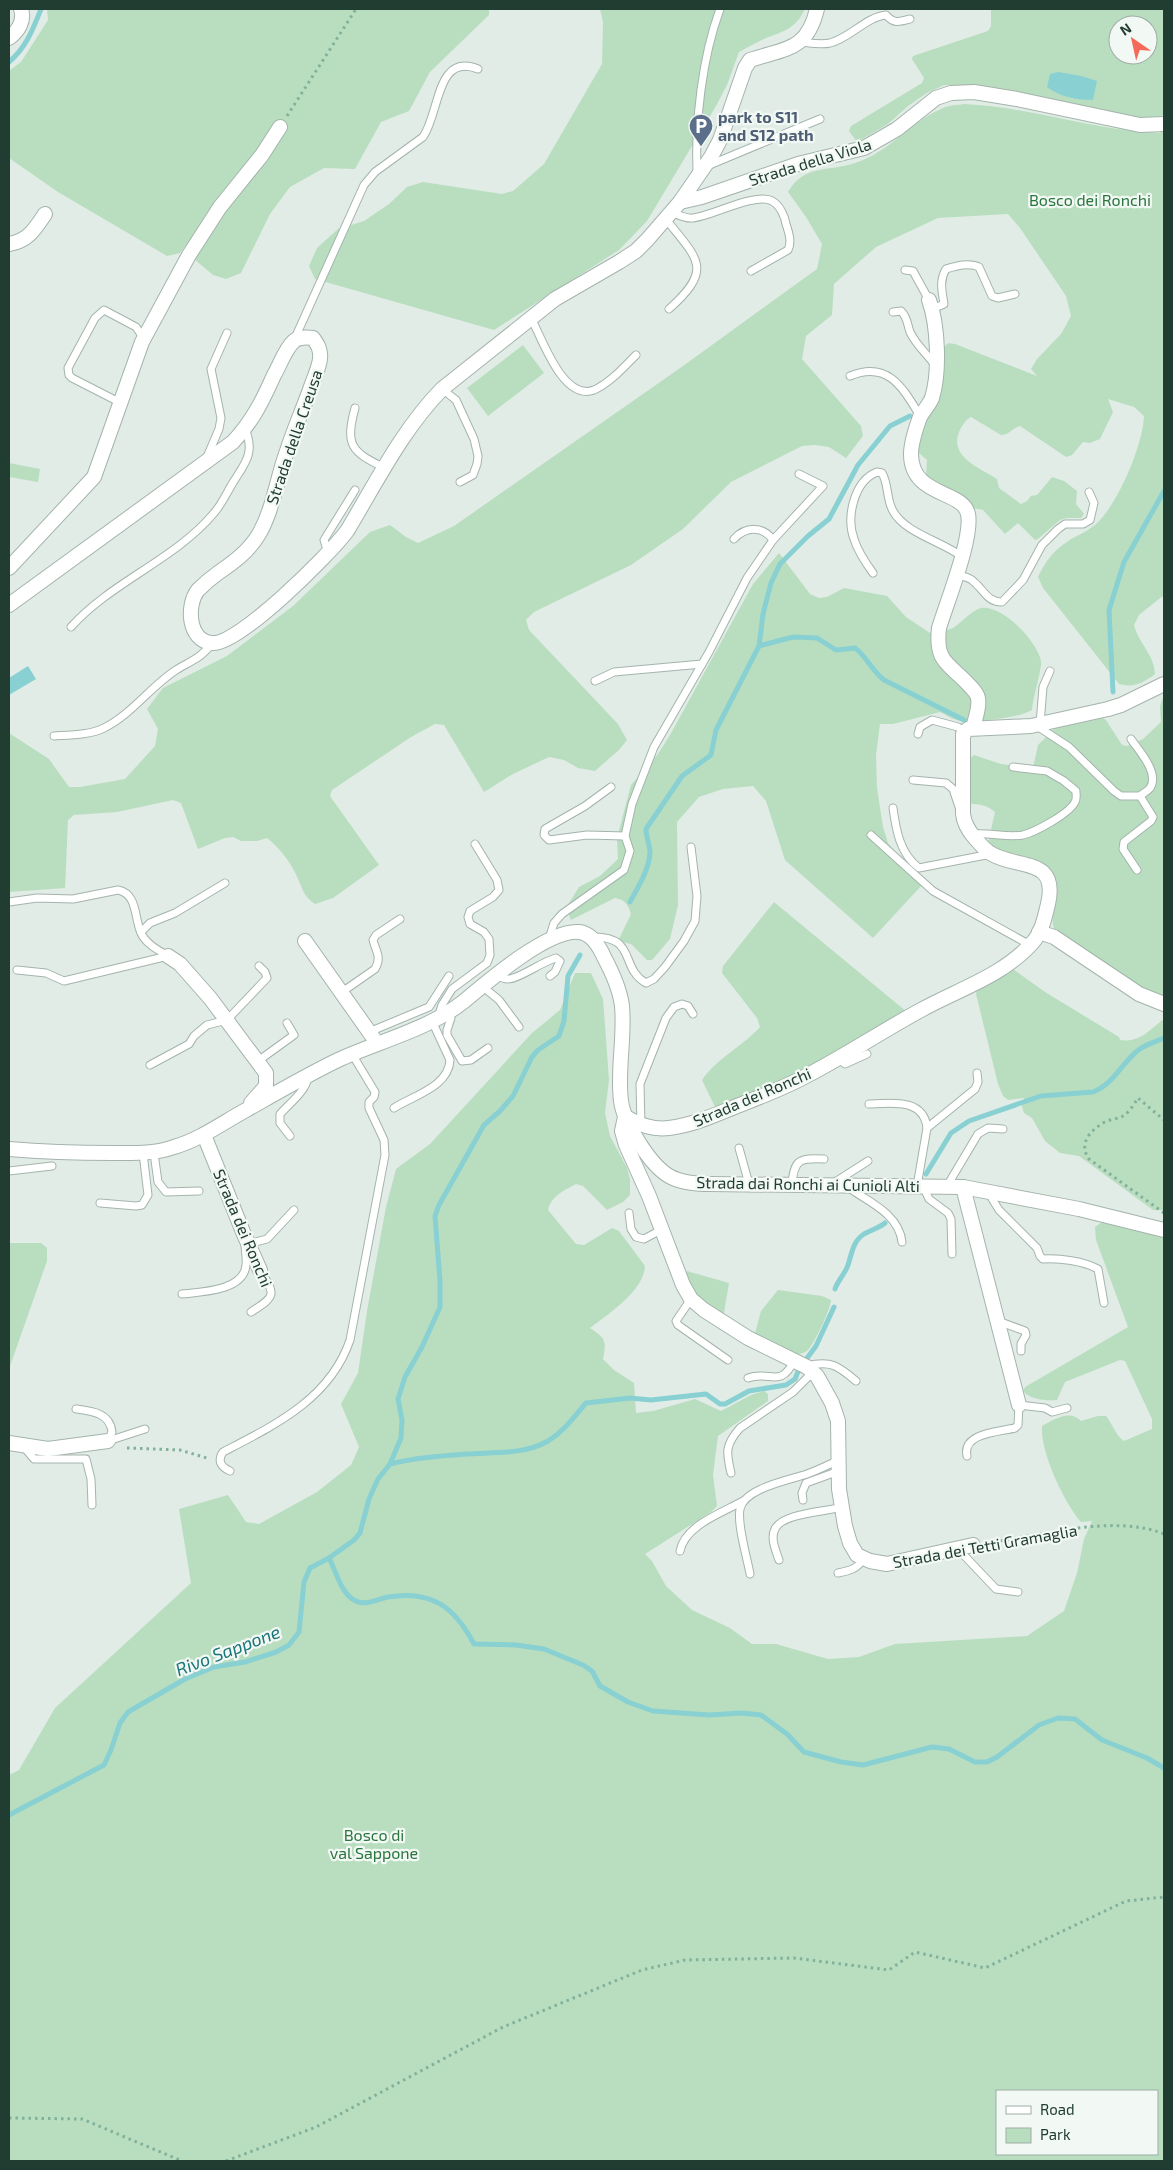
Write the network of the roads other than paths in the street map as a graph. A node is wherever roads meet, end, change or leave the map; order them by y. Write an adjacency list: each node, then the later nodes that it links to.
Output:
1 (21, 9): 5 (street)
2 (720, 9): 11 (lane)
3 (817, 9): 6 (street)
4 (910, 20): 6 (lane)
5 (9, 38)
6 (802, 42): 11 (street)
7 (478, 69): 24 (lane)
8 (820, 119): 11 (lane)
9 (1162, 126): 12 (street, Strada della Viola)
10 (280, 127): 23 (street)
11 (700, 172): 12 (street)
12 (672, 211): 16 (lane); 19 (lane); 21 (street)
13 (45, 214): 14 (street)
14 (9, 244)
15 (905, 270): 18 (lane)
16 (751, 271)
17 (1015, 294): 18 (lane)
18 (931, 304): 26 (street)
19 (669, 309)
20 (893, 312): 26 (lane)
21 (531, 317): 25 (lane); 28 (street)
22 (227, 333): 33 (lane)
23 (144, 339): 29 (street); 29 (lane)
24 (294, 341): 32 (street); 48 (street, Strada della Creusa)
25 (636, 355)
26 (936, 365): 31 (street)
27 (850, 376): 31 (lane)
28 (442, 389): 34 (street); 36 (lane)
29 (119, 402): 43 (street)
30 (355, 408): 34 (lane)
31 (920, 417): 42 (street)
32 (245, 429): 33 (street); 47 (lane)
33 (203, 464): 46 (street)
34 (385, 468): 41 (street)
35 (799, 474): 40 (lane)
36 (460, 482)
37 (356, 490): 41 (lane)
38 (1089, 492): 45 (lane)
39 (734, 539): 40 (lane)
40 (773, 540): 49 (lane)
41 (328, 554): 48 (street)
42 (961, 556): 44 (lane); 45 (street)
43 (9, 568)
44 (873, 573)
45 (955, 575): 54 (street)
46 (9, 605)
47 (71, 627)
48 (212, 643): 56 (lane)
49 (702, 664): 51 (lane); 66 (lane)
50 (1050, 671): 53 (lane)
51 (595, 681)
52 (1164, 684): 53 (street)
53 (1037, 724): 54 (street); 61 (lane)
54 (969, 730): 55 (lane); 63 (street)
55 (918, 734)
56 (54, 736)
57 (1131, 739): 61 (lane)
58 (1013, 767): 64 (lane)
59 (913, 780): 63 (lane)
60 (611, 787): 66 (lane)
61 (1140, 796): 70 (lane)
62 (893, 808): 69 (lane)
63 (963, 814): 64 (street)
64 (972, 834): 69 (street)
65 (871, 835): 79 (lane)
66 (625, 836): 77 (lane)
67 (475, 844): 90 (lane)
68 (691, 847): 76 (lane)
69 (991, 853): 75 (street, Strada dei Ronchi)
70 (1137, 870)
71 (225, 883): 74 (lane)
72 (9, 902): 74 (lane)
73 (400, 918): 87 (lane)
74 (141, 932): 80 (lane)
75 (1039, 932): 79 (street, Strada dei Ronchi); 88 (street)
76 (590, 936): 77 (street); 106 (street)
77 (549, 939): 83 (street)
78 (305, 941): 87 (street)
79 (1030, 945): 98 (street, Strada dei Ronchi)
80 (168, 956): 82 (lane); 91 (street)
81 (258, 966): 91 (lane)
82 (17, 970)
83 (497, 975): 85 (lane); 86 (street)
84 (449, 976): 94 (lane)
85 (550, 976)
86 (482, 986): 90 (street); 93 (lane)
87 (342, 992): 94 (street)
88 (1164, 1004)
89 (693, 1014): 107 (lane)
90 (439, 1017): 94 (street); 95 (lane); 104 (lane)
91 (227, 1020): 99 (street); 100 (lane)
92 (287, 1022): 99 (lane)
93 (519, 1027)
94 (373, 1038): 96 (street)
95 (488, 1048)
96 (352, 1054): 102 (street); 155 (lane)
97 (867, 1054): 98 (lane)
98 (836, 1060): 107 (street, Strada dei Ronchi)
99 (258, 1061): 105 (street)
100 (150, 1065)
101 (977, 1073): 108 (lane)
102 (308, 1076): 105 (street); 111 (lane)
103 (869, 1104): 108 (lane)
104 (394, 1108)
105 (246, 1110): 110 (street)
106 (625, 1117): 107 (street, Strada dei Ronchi); 119 (street, Strada dai Ronchi ai Cunioli Alti); 130 (street)
107 (641, 1126)
108 (927, 1128): 122 (lane)
109 (1003, 1129): 123 (lane)
110 (204, 1135): 114 (street); 132 (street, Strada dei Ronchi)
111 (290, 1136)
112 (739, 1148): 119 (lane)
113 (9, 1149): 114 (street)
114 (148, 1153): 126 (lane); 127 (lane)
115 (824, 1158): 120 (lane)
116 (868, 1161): 121 (lane)
117 (52, 1166): 118 (lane)
118 (9, 1171)
119 (749, 1184): 120 (street, Strada dai Ronchi ai Cunioli Alti)
120 (792, 1184): 121 (street, Strada dai Ronchi ai Cunioli Alti)
121 (838, 1185): 122 (street, Strada dai Ronchi ai Cunioli Alti); 133 (lane)
122 (920, 1186): 123 (street, Strada dai Ronchi ai Cunioli Alti); 134 (lane)
123 (947, 1186): 124 (street, Strada dai Ronchi ai Cunioli Alti)
124 (963, 1187): 125 (street, Strada dai Ronchi ai Cunioli Alti); 140 (street)
125 (987, 1190): 131 (street, Strada dai Ronchi ai Cunioli Alti); 138 (lane)
126 (199, 1191)
127 (100, 1203)
128 (294, 1210): 132 (lane)
129 (628, 1213): 130 (lane)
130 (661, 1230): 137 (street)
131 (1164, 1230)
132 (246, 1238): 135 (street, Strada dei Ronchi); 136 (lane)
133 (902, 1242)
134 (952, 1254)
135 (260, 1270): 139 (lane, Strada dei Ronchi)
136 (182, 1294)
137 (691, 1298): 142 (lane); 143 (street)
138 (1104, 1303)
139 (251, 1312)
140 (997, 1321): 141 (lane); 146 (street)
141 (1021, 1351)
142 (728, 1360)
143 (803, 1366): 144 (lane); 145 (lane); 154 (street); 156 (lane)
144 (748, 1378)
145 (856, 1381)
146 (1019, 1405): 147 (lane); 153 (lane)
147 (1067, 1408)
148 (76, 1409): 150 (lane)
149 (145, 1429): 150 (lane)
150 (108, 1441): 152 (street)
151 (9, 1443): 152 (street)
152 (23, 1446): 159 (lane)
153 (968, 1456)
154 (839, 1465): 157 (lane); 158 (lane); 160 (street)
155 (230, 1471)
156 (731, 1473)
157 (746, 1499): 163 (lane); 167 (lane)
158 (803, 1500)
159 (92, 1505)
160 (842, 1507): 164 (street); 165 (lane)
161 (973, 1545): 162 (street, Strada dei Tetti Gramaglia)
162 (957, 1548): 164 (street, Strada dei Tetti Gramaglia); 168 (lane)
163 (680, 1552)
164 (863, 1559): 166 (lane)
165 (779, 1560)
166 (838, 1573)
167 (750, 1574)
168 (1018, 1592)

